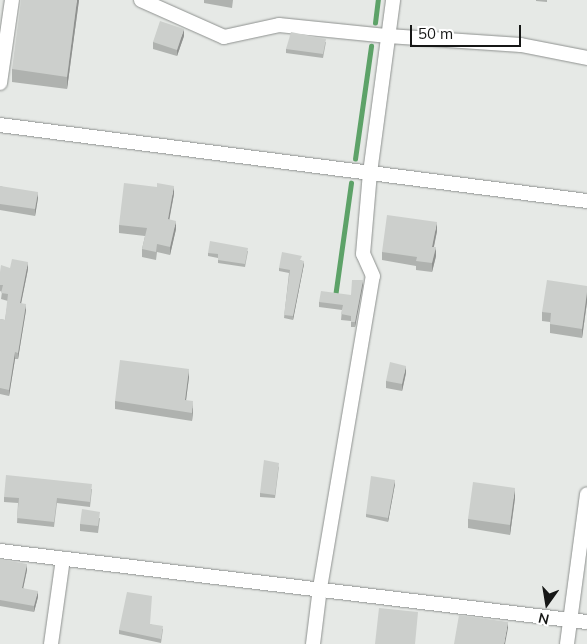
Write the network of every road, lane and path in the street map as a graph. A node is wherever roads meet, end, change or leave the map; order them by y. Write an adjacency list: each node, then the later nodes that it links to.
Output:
1 (12, 0): 6 (street)
2 (141, 0): 4 (street)
3 (393, 0): 4 (street)
4 (388, 36): 5 (street); 8 (street)
5 (587, 58)
6 (0, 83)
7 (0, 125): 8 (street)
8 (370, 174): 9 (street); 13 (street)
9 (587, 201)
10 (587, 494): 14 (street)
11 (0, 551): 12 (street)
12 (63, 559): 13 (street); 16 (street)
13 (320, 588): 14 (street); 17 (street)
14 (569, 620): 15 (street); 18 (street)
15 (587, 622)
16 (51, 644)
17 (313, 644)
18 (567, 644)

